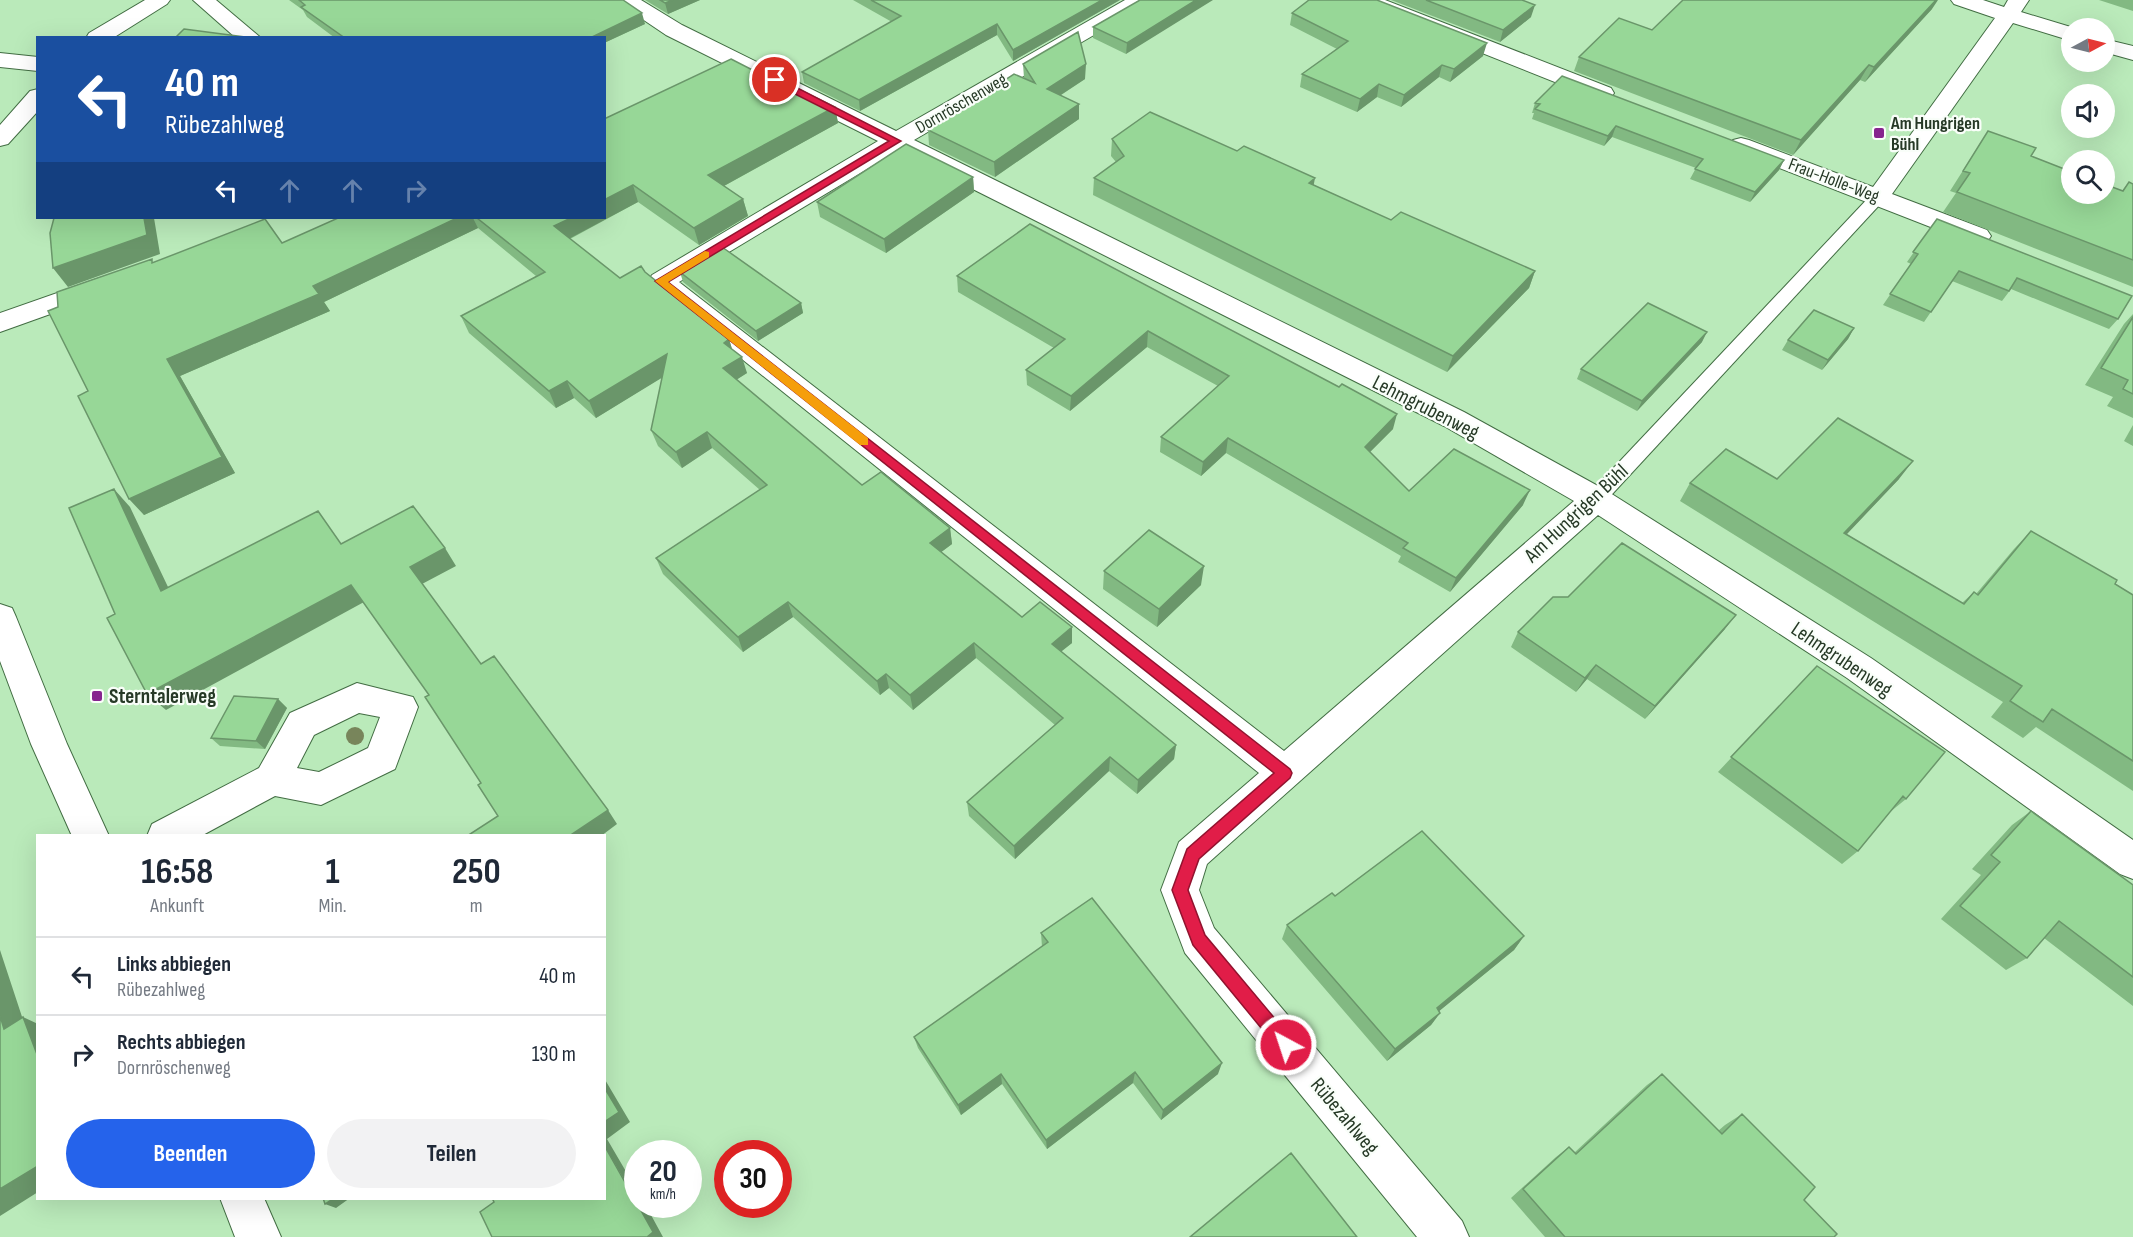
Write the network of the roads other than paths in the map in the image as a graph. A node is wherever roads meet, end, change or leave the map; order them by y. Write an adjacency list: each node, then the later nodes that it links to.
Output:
1 (160, 0): 9 (street)
2 (203, 0): 10 (street)
3 (627, 0): 19 (street, Lehmgrubenweg)
4 (1140, 0): 19 (street, Dornröschenweg)
5 (1366, 0): 16 (street)
6 (1961, 0): 7 (street)
7 (2012, 7): 8 (street); 20 (street, Am Hungrigen Bühl)
8 (2061, 30)
9 (100, 36)
10 (248, 36)
11 (2115, 48): 12 (street)
12 (2133, 53)
13 (0, 60): 14 (street)
14 (36, 64)
15 (36, 98): 17 (street)
16 (1627, 102)
17 (0, 139)
18 (1725, 140): 20 (street, Frau-Holle-Weg)
19 (896, 141): 24 (street, Lehmgrubenweg); 26 (street, Dornröschenweg)
20 (1878, 197): 21 (street, Frau-Holle-Weg); 24 (lane, Am Hungrigen Bühl)
21 (2006, 247)
22 (121, 280): 23 (street)
23 (0, 323)
24 (1596, 499): 26 (street, Am Hungrigen Bühl); 30 (street, Lehmgrubenweg)
25 (0, 617): 28 (street)
26 (1285, 773): 33 (street, Rübezahlweg)
27 (272, 779): 29 (street)
28 (90, 834)
29 (169, 834)
30 (2133, 862)
31 (243, 1200): 32 (street)
32 (258, 1237)
33 (1446, 1237)

